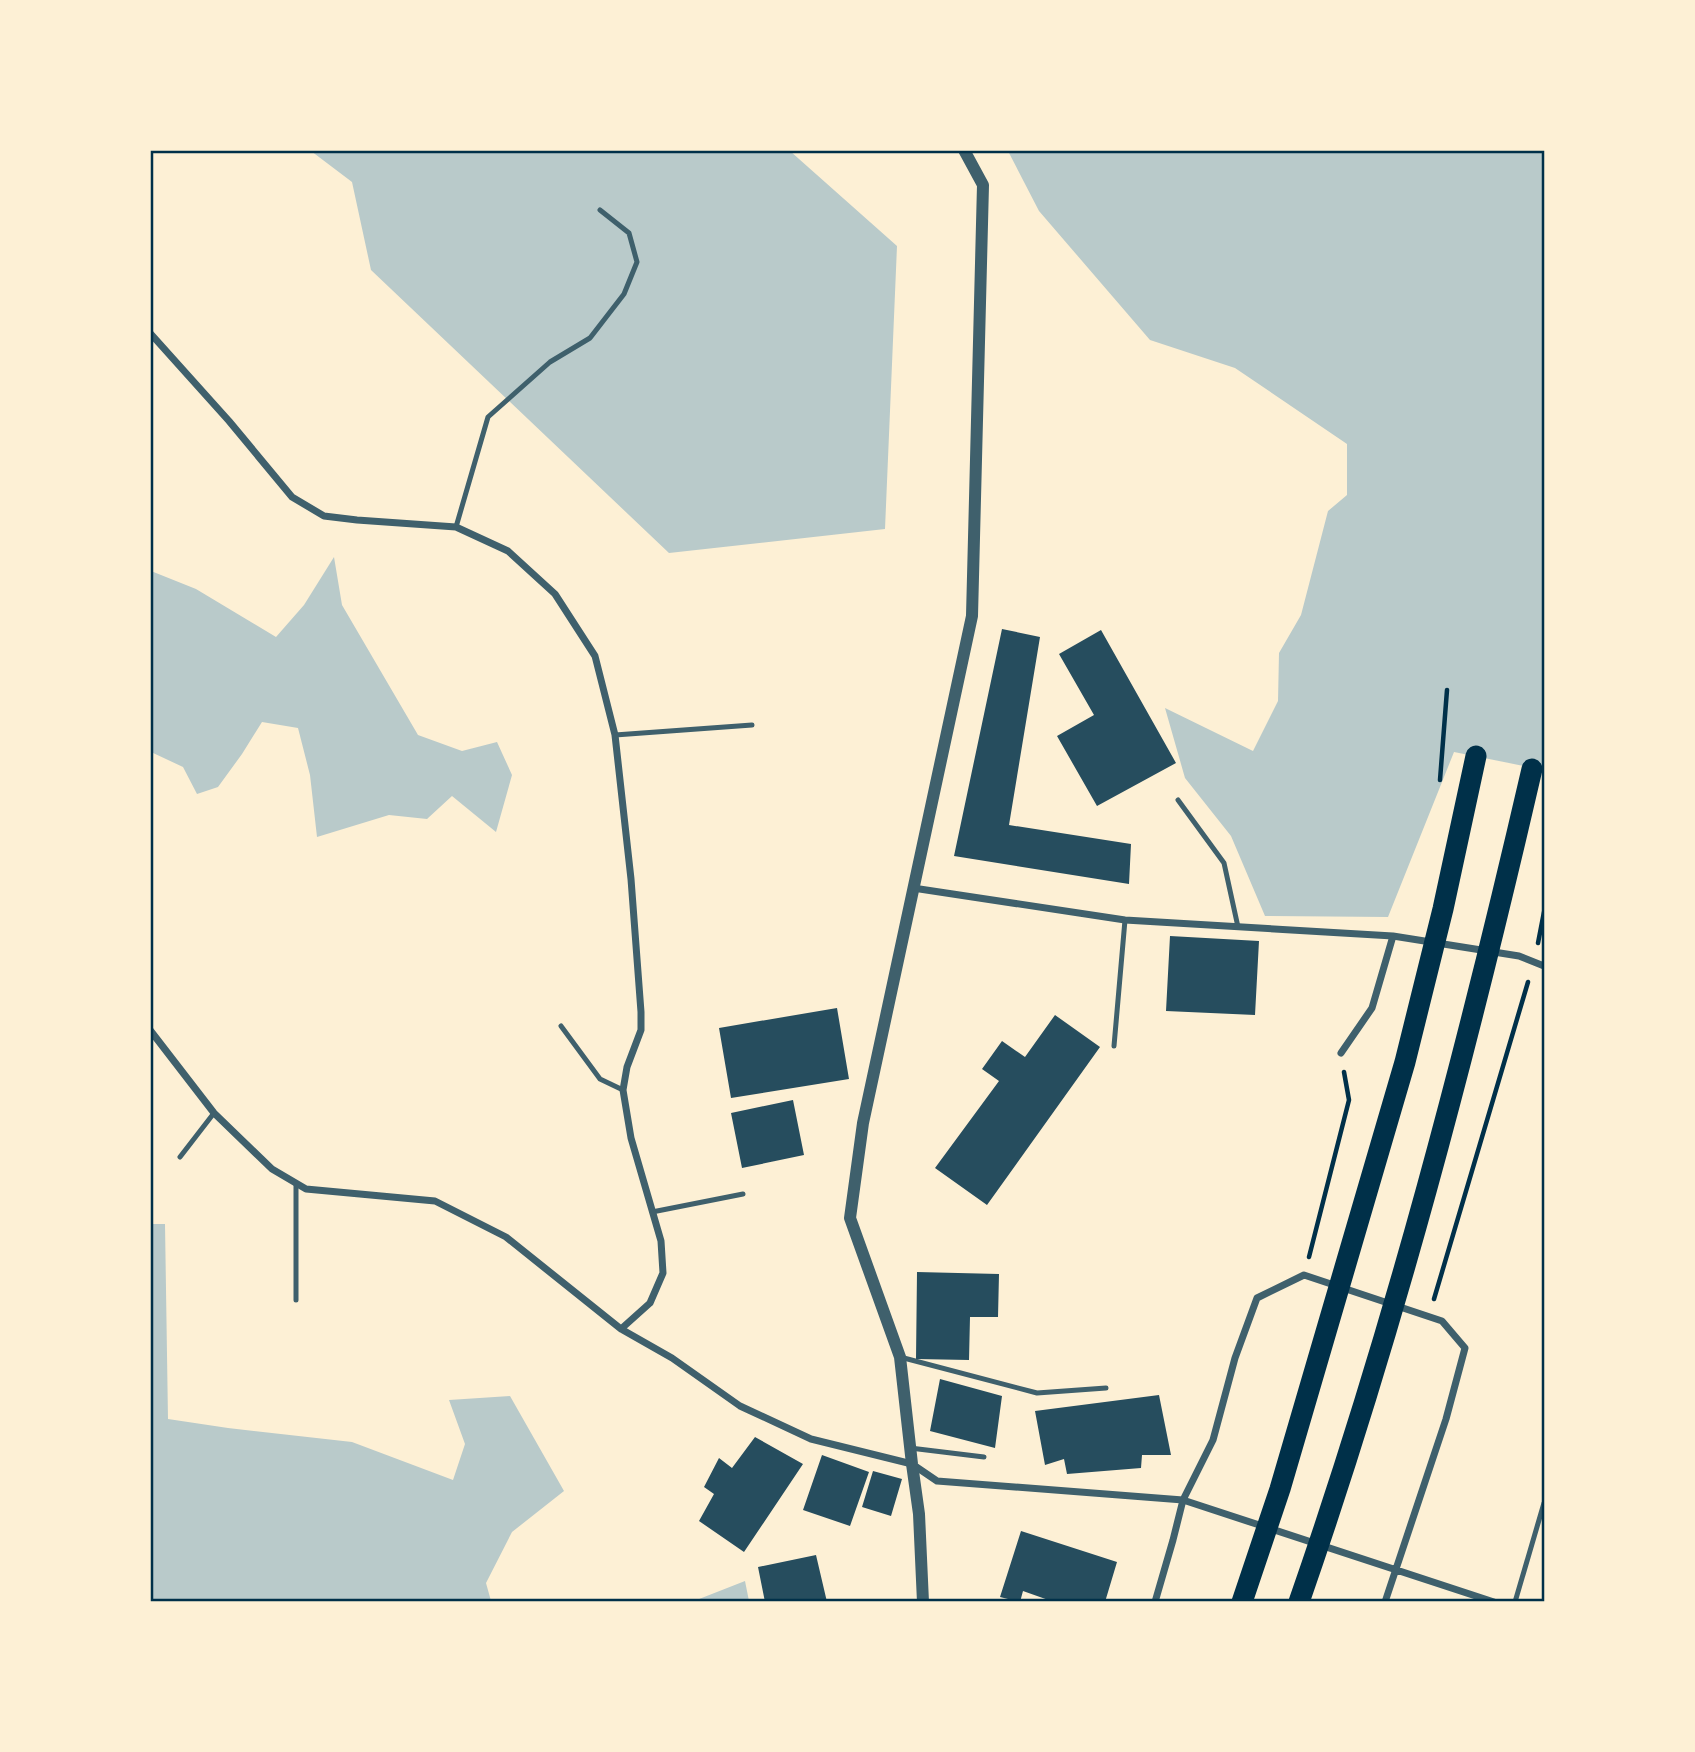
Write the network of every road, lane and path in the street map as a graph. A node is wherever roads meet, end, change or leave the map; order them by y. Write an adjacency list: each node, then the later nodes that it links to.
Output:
1 (964, 150): 12 (street)
2 (600, 210): 4 (lane)
3 (150, 333): 4 (street)
4 (456, 527): 7 (street)
5 (1447, 690): 10 (path)
6 (752, 725): 7 (lane)
7 (615, 735): 23 (street)
8 (1476, 756): 43 (highway)
9 (1532, 769): 44 (highway)
10 (1439, 789)
11 (1178, 800): 15 (lane)
12 (913, 888): 14 (street); 33 (street)
13 (1545, 912): 17 (path)
14 (1125, 920): 15 (street); 21 (lane)
15 (1238, 927): 16 (street)
16 (1393, 936): 17 (street); 22 (street)
17 (1534, 962): 18 (street); 31 (path)
18 (1545, 966)
19 (561, 1026): 23 (lane)
20 (150, 1030): 24 (street)
21 (1114, 1046)
22 (1341, 1054): 29 (path)
23 (623, 1090): 28 (street)
24 (214, 1113): 25 (lane); 26 (street)
25 (180, 1157)
26 (296, 1183): 30 (lane); 32 (street)
27 (743, 1194): 28 (lane)
28 (652, 1212): 32 (street)
29 (1304, 1275): 31 (street); 38 (street)
30 (296, 1300)
31 (1429, 1317): 40 (street)
32 (621, 1329): 37 (street)
33 (900, 1357): 34 (lane); 35 (street)
34 (1106, 1388)
35 (910, 1448): 36 (lane); 37 (street)
36 (984, 1457)
37 (912, 1464): 38 (street); 41 (street)
38 (1183, 1500): 40 (street); 42 (street)
39 (1545, 1503): 47 (lane)
40 (1396, 1569): 45 (street); 46 (street)
41 (923, 1601)
42 (1155, 1601)
43 (1242, 1601)
44 (1299, 1601)
45 (1385, 1601)
46 (1494, 1601)
47 (1515, 1601)

